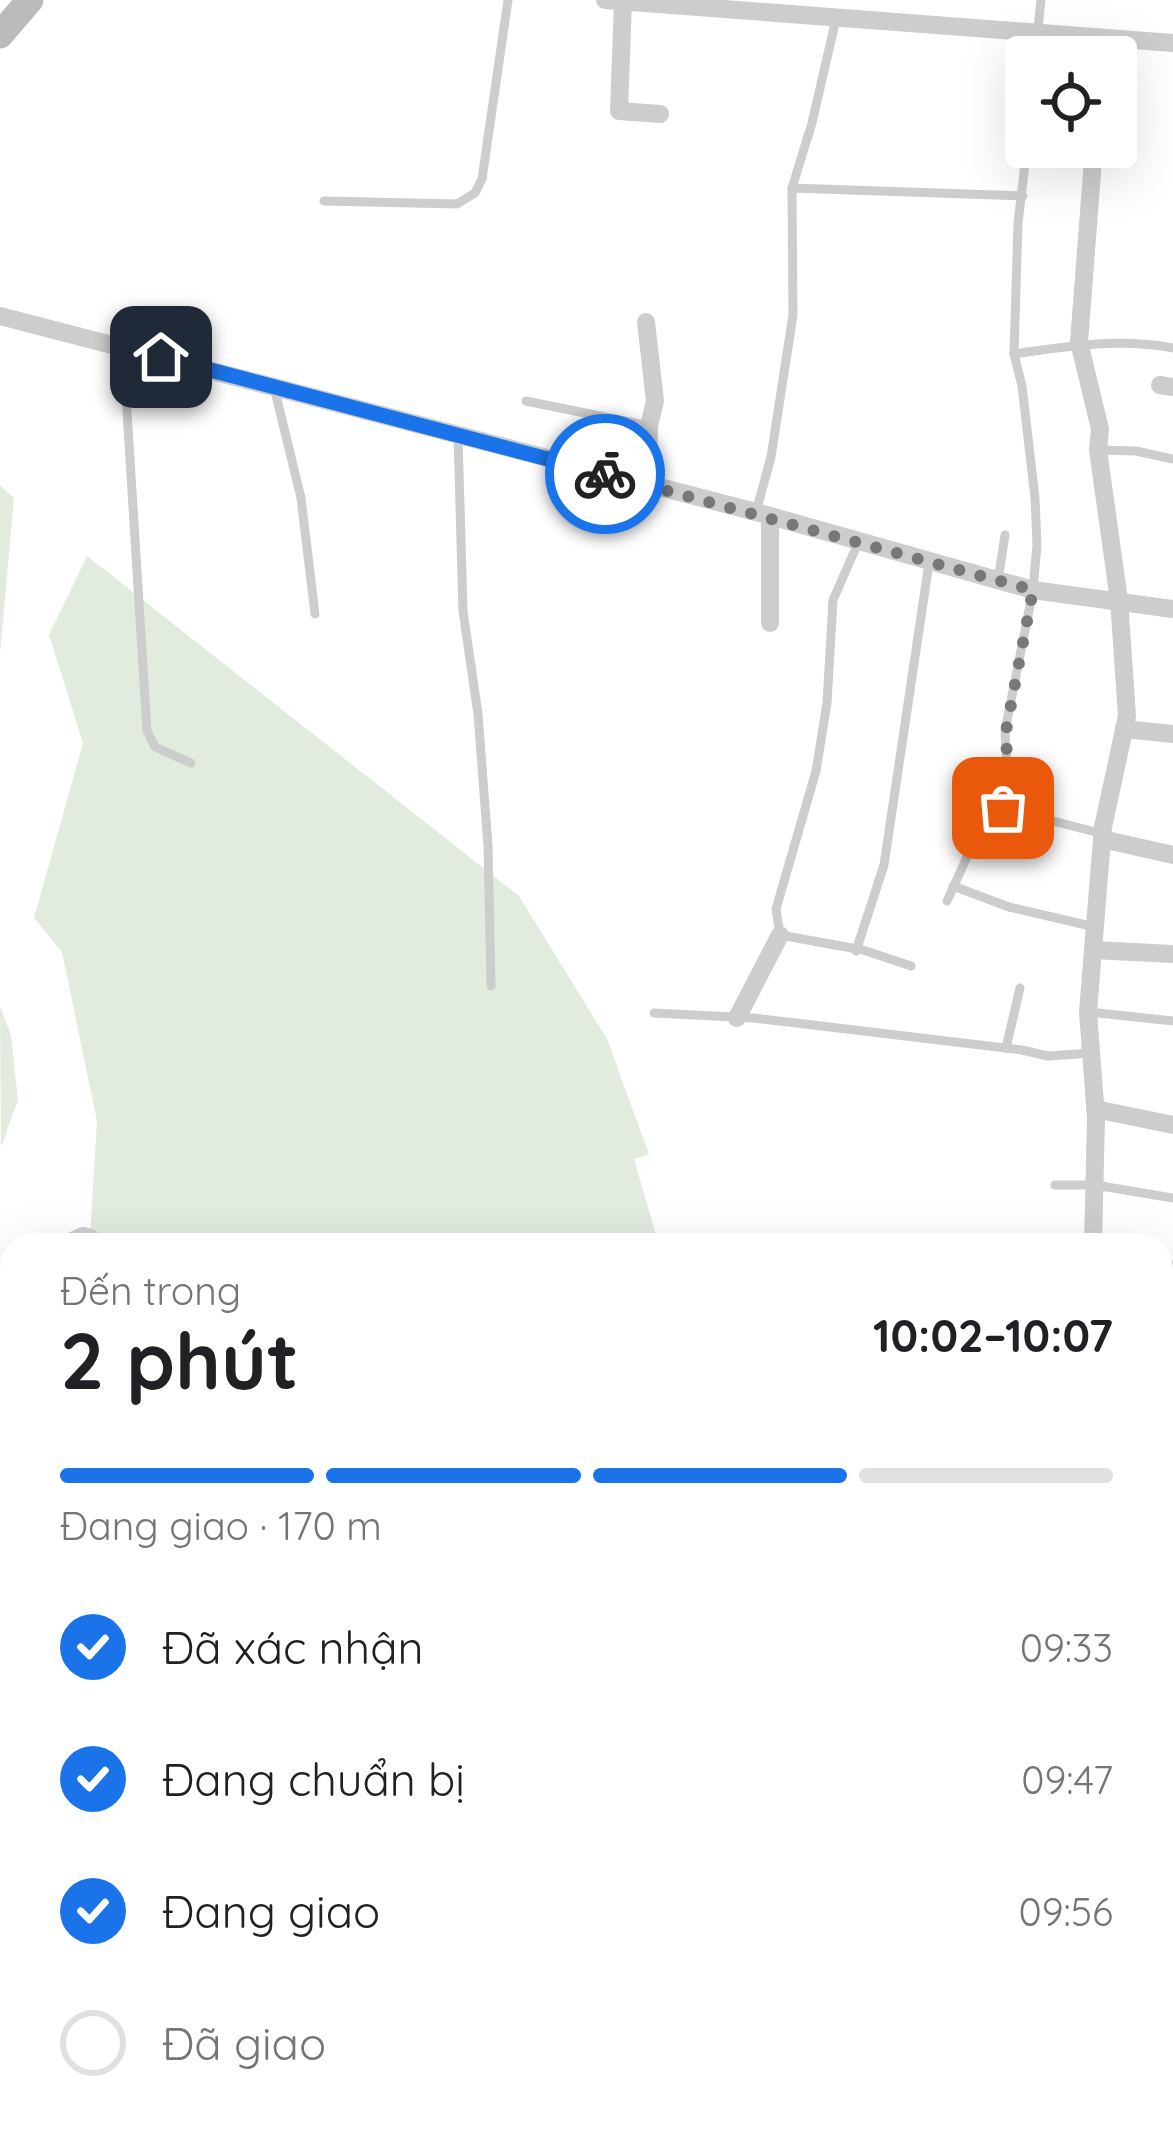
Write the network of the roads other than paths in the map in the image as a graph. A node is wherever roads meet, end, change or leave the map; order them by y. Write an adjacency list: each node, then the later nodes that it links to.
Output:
1 (30, 0): 9 (street)
2 (508, 0): 18 (lane)
3 (605, 0): 5 (street)
4 (1041, 0): 10 (lane)
5 (623, 2): 6 (street); 13 (street)
6 (671, 3): 7 (street)
7 (797, 8): 8 (street)
8 (836, 19): 10 (street); 16 (lane)
9 (0, 35)
10 (1038, 36)
11 (1173, 43): 12 (street)
12 (1137, 46)
13 (660, 114)
14 (1025, 168): 17 (lane)
15 (1092, 168): 21 (street)
16 (792, 188): 17 (lane); 32 (lane)
17 (1023, 196): 24 (lane)
18 (324, 201)
19 (0, 316): 22 (street)
20 (646, 322): 27 (street)
21 (1079, 344): 23 (lane); 24 (lane); 29 (street)
22 (123, 346): 25 (street); 44 (lane)
23 (1173, 348)
24 (1014, 354): 37 (lane)
25 (274, 387): 28 (street); 40 (lane)
26 (526, 401): 27 (lane)
27 (649, 426): 31 (street)
28 (458, 436): 31 (street); 56 (lane)
29 (1098, 450): 30 (lane); 38 (street)
30 (1173, 459)
31 (648, 485): 32 (street)
32 (763, 514): 34 (street); 41 (street)
33 (1005, 535): 36 (lane)
34 (858, 543): 35 (street); 51 (lane)
35 (929, 563): 36 (street); 53 (lane)
36 (998, 581): 37 (street)
37 (1033, 590): 38 (street); 45 (lane)
38 (1119, 600): 39 (street); 42 (street)
39 (1173, 609)
40 (315, 614)
41 (770, 622)
42 (1124, 729): 43 (street); 46 (street)
43 (1173, 734)
44 (191, 763)
45 (1003, 808): 46 (lane); 48 (lane)
46 (1102, 837): 47 (street); 50 (street)
47 (1173, 855)
48 (953, 886): 49 (lane); 50 (lane)
49 (947, 901)
50 (1095, 928): 52 (street)
51 (780, 934): 53 (lane); 60 (street)
52 (1093, 950): 54 (street); 58 (street)
53 (856, 951): 55 (lane)
54 (1173, 954)
55 (911, 966)
56 (491, 986)
57 (1020, 988): 62 (lane)
58 (1088, 1012): 61 (lane); 63 (street)
59 (654, 1013): 60 (lane)
60 (737, 1018): 62 (lane)
61 (1173, 1021)
62 (1006, 1048): 63 (lane)
63 (1091, 1053): 64 (street)
64 (1095, 1108): 65 (street); 67 (street)
65 (1173, 1126)
66 (1055, 1185): 67 (lane)
67 (1095, 1185): 68 (lane); 69 (street)
68 (1173, 1198)
69 (1094, 1233)

